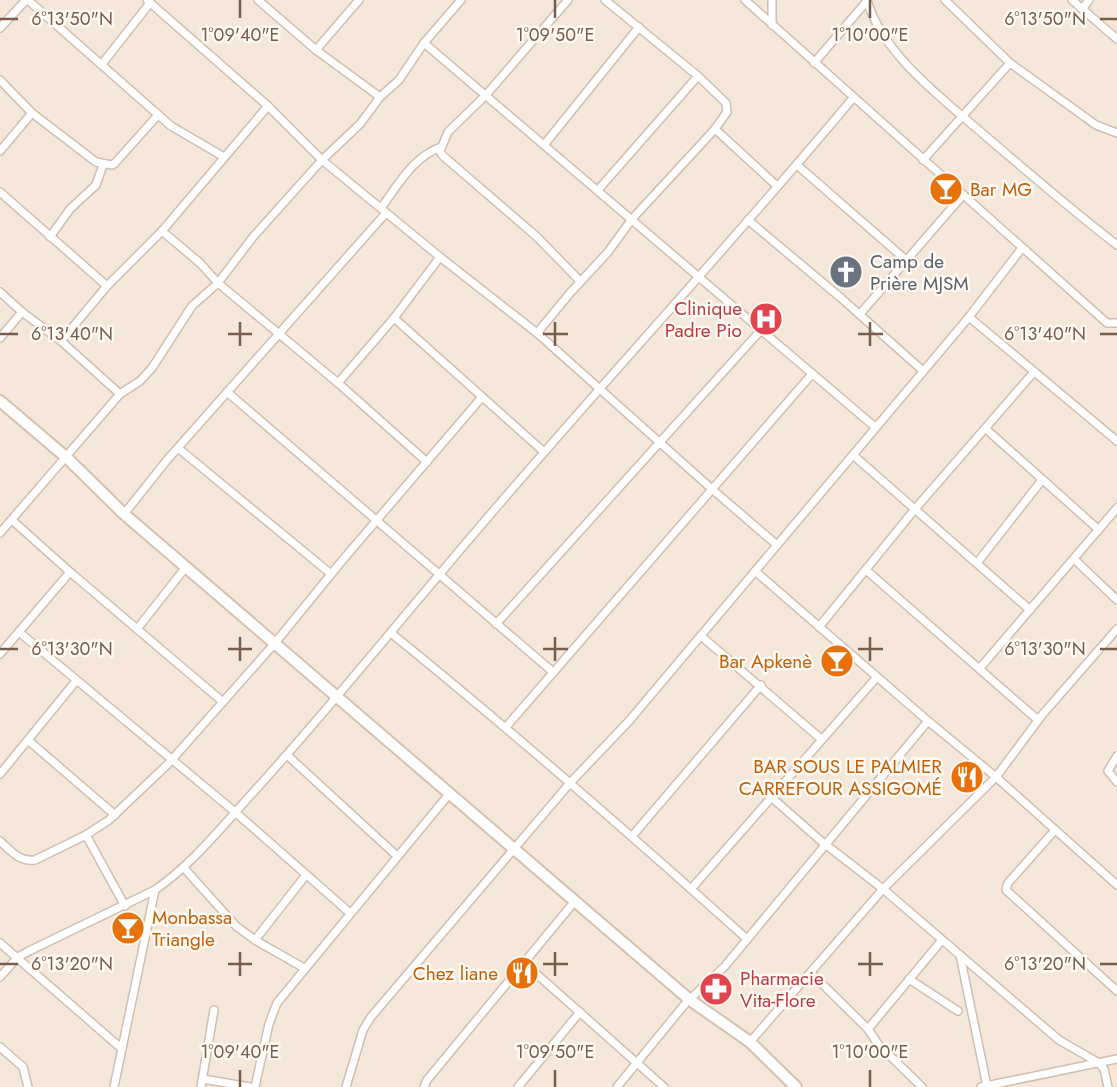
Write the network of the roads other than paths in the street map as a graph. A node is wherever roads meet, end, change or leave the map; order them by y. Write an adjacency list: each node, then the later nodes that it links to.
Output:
1 (27, 0): 17 (street); 23 (street)
2 (258, 0): 20 (street)
3 (359, 0): 20 (street)
4 (461, 0): 19 (street)
5 (568, 0): 26 (street)
6 (605, 0): 16 (street)
7 (745, 0): 15 (street)
8 (772, 0): 15 (street)
9 (867, 0): 21 (street); 32 (street)
10 (945, 0): 22 (street)
11 (1072, 0): 14 (street)
12 (1089, 0): 14 (street)
13 (148, 1): 23 (street); 29 (street)
14 (1082, 9): 18 (street)
15 (772, 26): 21 (street)
16 (639, 27): 24 (street); 35 (street)
17 (0, 28)
18 (1117, 39)
19 (424, 43): 26 (street); 27 (street)
20 (316, 50): 27 (street)
21 (814, 63): 28 (street)
22 (1010, 63): 32 (street); 34 (street)
23 (102, 64): 31 (street)
24 (698, 76): 33 (street); 44 (street)
25 (0, 80): 30 (street)
26 (485, 96): 35 (street); 36 (street)
27 (380, 97): 39 (street)
28 (853, 98): 40 (street); 42 (street)
29 (268, 106): 38 (street); 39 (street)
30 (32, 113): 37 (street); 41 (street)
31 (158, 115): 38 (street); 41 (street)
32 (962, 116): 40 (street); 52 (street)
33 (715, 129): 43 (street); 48 (street)
34 (1117, 133)
35 (544, 145): 44 (street)
36 (440, 147): 47 (street); 57 (street)
37 (0, 151)
38 (224, 157): 50 (street)
39 (322, 160): 47 (street); 58 (street)
40 (923, 160): 46 (street)
41 (103, 165): 51 (street)
42 (797, 165): 43 (street); 55 (street)
43 (778, 186): 49 (street)
44 (598, 191): 48 (street)
45 (0, 192): 51 (street)
46 (963, 195): 53 (street); 55 (street)
47 (383, 211): 54 (street); 70 (street)
48 (632, 219): 56 (street); 57 (street)
49 (748, 220): 56 (street); 62 (street)
50 (162, 231): 58 (street); 59 (street)
51 (50, 237): 59 (street)
52 (1117, 245)
53 (1022, 248): 63 (street); 65 (street)
54 (440, 257): 64 (street); 69 (street)
55 (906, 260): 62 (street)
56 (698, 276): 67 (street); 77 (street)
57 (580, 281): 69 (street)
58 (218, 283): 70 (street); 79 (street)
59 (107, 286): 72 (street)
60 (0, 292): 61 (street)
61 (22, 313): 71 (street); 72 (street)
62 (860, 314): 73 (street)
63 (969, 317): 73 (street); 74 (street)
64 (394, 318): 76 (street); 80 (street)
65 (1107, 323): 66 (street); 68 (street)
66 (1117, 323)
67 (761, 330): 75 (street); 85 (street)
68 (1117, 332)
69 (537, 333): 77 (street)
70 (279, 334): 76 (street); 78 (street)
71 (0, 338)
72 (61, 341): 79 (street)
73 (922, 370): 82 (street)
74 (1034, 372): 83 (street); 84 (street)
75 (812, 374): 82 (street); 92 (street)
76 (338, 383): 90 (street)
77 (600, 390): 85 (street); 87 (street)
78 (227, 392): 86 (street); 97 (street)
79 (120, 394): 89 (street)
80 (482, 397): 87 (street); 90 (street)
81 (2, 407): 89 (street)
82 (875, 427): 88 (street)
83 (986, 429): 91 (street); 94 (street)
84 (1117, 441)
85 (660, 442): 92 (street); 111 (street)
86 (178, 448): 95 (street); 107 (street)
87 (544, 452): 108 (street)
88 (853, 455): 94 (street); 100 (street)
89 (67, 458): 95 (street); 96 (street)
90 (427, 461): 97 (street)
91 (1042, 480): 98 (street); 102 (street)
92 (713, 490): 100 (street); 121 (street)
93 (1117, 508): 98 (street)
94 (915, 509): 102 (street); 104 (street)
95 (124, 514): 103 (street)
96 (12, 520): 99 (street); 106 (street)
97 (376, 521): 107 (street); 108 (street)
98 (1099, 530): 101 (street)
99 (0, 533)
100 (777, 545): 105 (street)
101 (1074, 559): 109 (street); 110 (street)
102 (977, 563): 110 (street)
103 (186, 566): 113 (street); 118 (street)
104 (866, 570): 112 (street); 120 (street)
105 (755, 571): 112 (street); 117 (street)
106 (70, 572): 113 (street); 115 (street)
107 (331, 574): 118 (street)
108 (439, 575): 111 (street); 116 (street)
109 (1117, 600)
110 (1030, 610): 120 (street)
111 (496, 624): 121 (street)
112 (819, 627): 122 (street)
113 (137, 629): 126 (street)
114 (1117, 629): 127 (street)
115 (19, 632): 119 (street); 123 (street)
116 (391, 633): 125 (street); 129 (street)
117 (701, 636): 124 (street); 138 (street)
118 (275, 643): 125 (street); 126 (street)
119 (0, 654)
120 (980, 668): 127 (street)
121 (553, 672): 129 (street)
122 (877, 677): 128 (street); 130 (street)
123 (76, 681): 131 (street); 134 (street)
124 (761, 685): 130 (street); 145 (street)
125 (337, 695): 132 (street); 139 (street)
126 (223, 702): 134 (street)
127 (1038, 720): 136 (street)
128 (928, 721): 136 (street); 147 (street)
129 (506, 727): 138 (street)
130 (821, 738): 140 (street)
131 (29, 741): 135 (street); 142 (street)
132 (288, 755): 141 (street); 149 (street)
133 (1117, 756): 137 (street)
134 (171, 761): 141 (street); 142 (street)
135 (0, 774)
136 (996, 777): 143 (street); 154 (street)
137 (1117, 782)
138 (570, 783): 145 (street); 148 (street)
139 (450, 793): 148 (street); 149 (street)
140 (770, 796): 147 (street); 153 (street)
141 (235, 813): 150 (street); 151 (street)
142 (115, 815): 144 (street)
143 (1055, 830): 152 (street); 170 (street)
144 (86, 835): 146 (street); 157 (street)
145 (632, 835): 153 (street)
146 (0, 841)
147 (827, 844): 154 (street); 159 (street)
148 (514, 849): 156 (street); 188 (street)
149 (397, 856): 158 (street)
150 (184, 869): 155 (street); 160 (street)
151 (306, 875): 158 (street); 160 (street)
152 (1117, 885)
153 (691, 888): 159 (street)
154 (883, 888): 161 (street); 167 (street)
155 (155, 890): 157 (street); 178 (street)
156 (575, 901): 165 (street); 171 (street)
157 (125, 906): 164 (street)
158 (350, 913): 166 (street)
159 (747, 939): 171 (street)
160 (255, 940): 166 (street)
161 (942, 940): 163 (street); 169 (street)
162 (0, 943): 164 (street)
163 (960, 954): 180 (street); 183 (street)
164 (18, 957): 168 (street); 178 (street)
165 (523, 962): 174 (street); 189 (street)
166 (304, 968): 187 (street)
167 (811, 973): 175 (street); 176 (street)
168 (0, 977)
169 (909, 979): 173 (street); 175 (street)
170 (1117, 992)
171 (690, 1000): 176 (street); 181 (street)
172 (214, 1010): 182 (street)
173 (958, 1011)
174 (580, 1012): 181 (street); 190 (street)
175 (868, 1029): 194 (street)
176 (751, 1042): 193 (street)
177 (0, 1047): 184 (street)
178 (122, 1049): 185 (street)
179 (1117, 1059): 180 (street)
180 (1099, 1063): 183 (street); 195 (street)
181 (636, 1064): 191 (street); 192 (street)
182 (202, 1083): 186 (street)
183 (984, 1086)
184 (28, 1087)
185 (114, 1087)
186 (250, 1087)
187 (255, 1087)
188 (346, 1087)
189 (424, 1087)
190 (518, 1087)
191 (617, 1087)
192 (663, 1087)
193 (796, 1087)
194 (922, 1087)
195 (1108, 1087)

